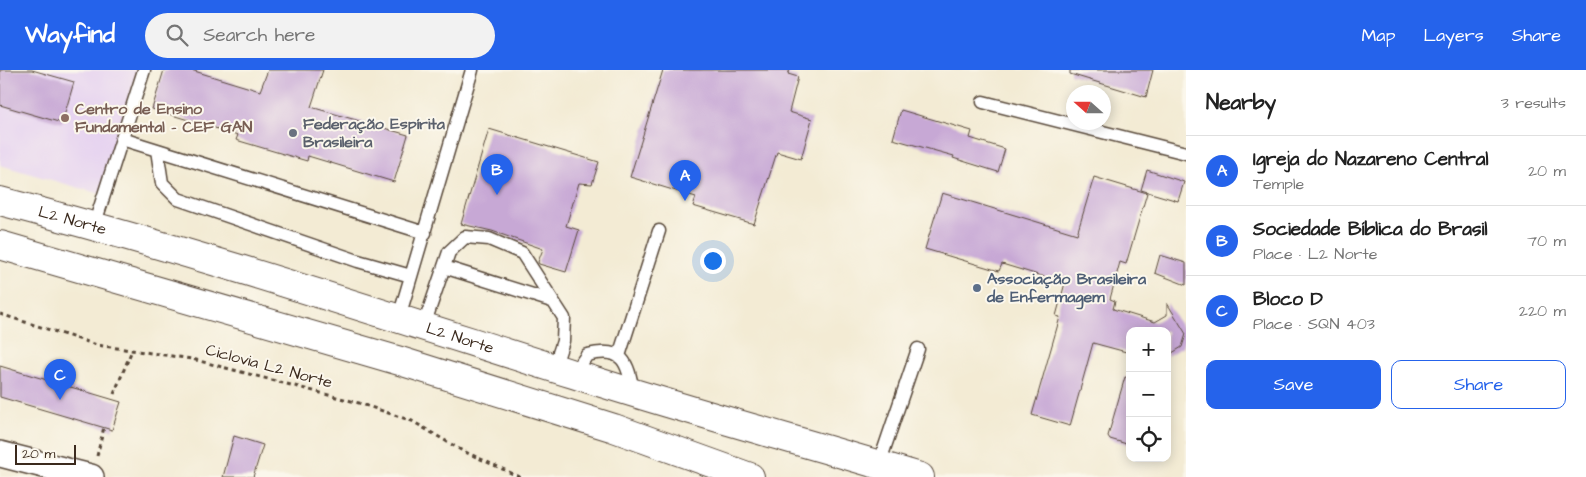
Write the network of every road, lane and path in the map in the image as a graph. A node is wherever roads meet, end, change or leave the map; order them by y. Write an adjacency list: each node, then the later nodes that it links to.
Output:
1 (144, 70): 4 (lane)
2 (472, 70): 10 (lane)
3 (983, 102): 6 (lane)
4 (122, 139): 5 (lane); 8 (lane)
5 (157, 150): 10 (lane); 13 (lane)
6 (1186, 152)
7 (0, 201): 8 (main road, L2 Norte)
8 (94, 226): 16 (main road, L2 Norte)
9 (660, 230): 19 (lane)
10 (425, 234): 13 (lane)
11 (0, 245): 28 (main road)
12 (444, 268): 14 (lane); 14 (lane); 16 (lane)
13 (412, 276): 16 (lane)
14 (552, 301): 20 (lane)
15 (0, 314): 18 (path, Ciclovia L2 Norte)
16 (412, 321): 20 (main road, L2 Norte)
17 (918, 349): 25 (lane)
18 (132, 350): 22 (path); 27 (path, Ciclovia L2 Norte)
19 (619, 356): 20 (lane); 21 (lane)
20 (564, 372): 21 (main road, L2 Norte)
21 (633, 392): 25 (main road, L2 Norte)
22 (114, 394)
23 (104, 427): 26 (path)
24 (0, 454): 26 (street)
25 (879, 464): 29 (main road, L2 Norte)
26 (93, 469)
27 (520, 477)
28 (750, 477)
29 (920, 477)

